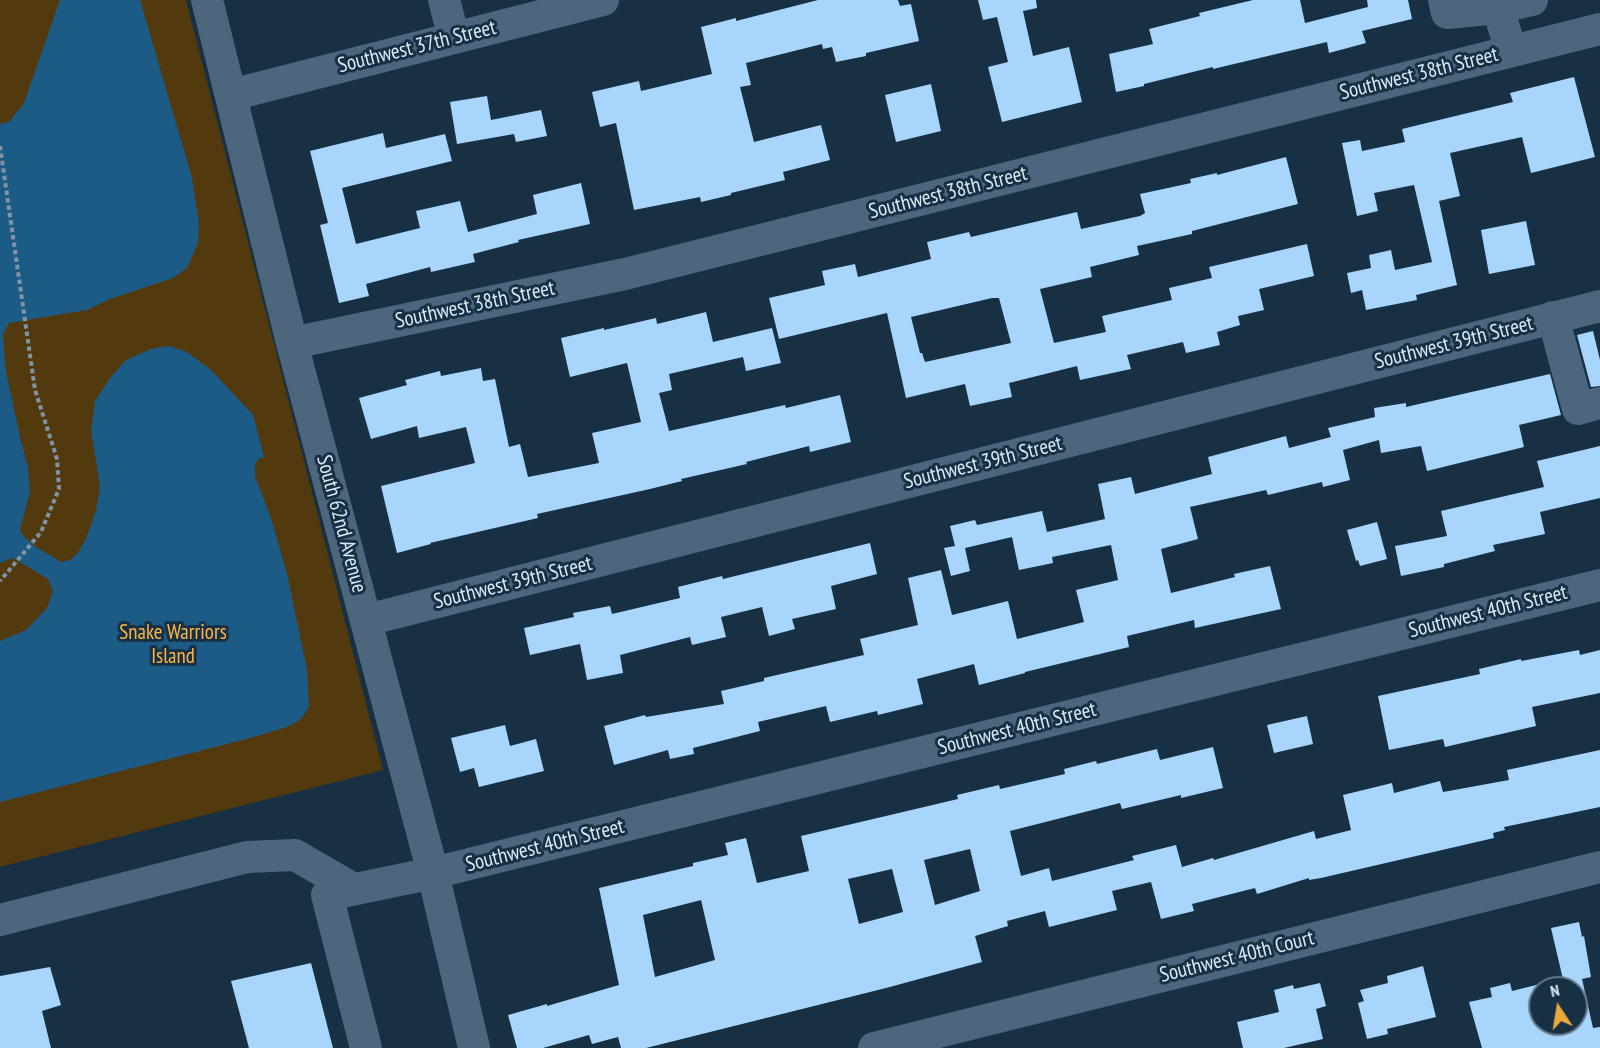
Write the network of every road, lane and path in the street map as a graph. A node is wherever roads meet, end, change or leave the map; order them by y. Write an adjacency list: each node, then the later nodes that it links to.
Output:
1 (207, 0): 10 (street, South 62nd Avenue)
2 (444, 0): 8 (street)
3 (603, 0): 8 (street, Southwest 37th Street)
4 (1444, 0): 6 (street)
5 (1532, 0): 6 (street)
6 (1498, 4): 9 (street)
7 (1600, 29): 9 (street, Southwest 38th Street)
8 (454, 38): 10 (street, Southwest 37th Street)
9 (1511, 51): 14 (street, Southwest 38th Street)
10 (231, 95): 14 (street, South 62nd Avenue)
11 (0, 146): 16 (path)
12 (1600, 306): 13 (street, Southwest 39th Street)
13 (1553, 318): 15 (street); 18 (street, Southwest 39th Street)
14 (292, 343): 18 (street, South 62nd Avenue)
15 (1600, 404)
16 (0, 581)
17 (1600, 585): 20 (street, Southwest 40th Street)
18 (367, 620): 20 (street, South 62nd Avenue)
19 (1600, 867): 25 (street, Southwest 40th Court)
20 (433, 873): 21 (street, Southwest 40th Street); 24 (street, South 62nd Avenue)
21 (352, 888): 22 (street); 23 (street, Southwest 40th Street)
22 (0, 920)
23 (366, 1048)
24 (474, 1048)
25 (874, 1048)

